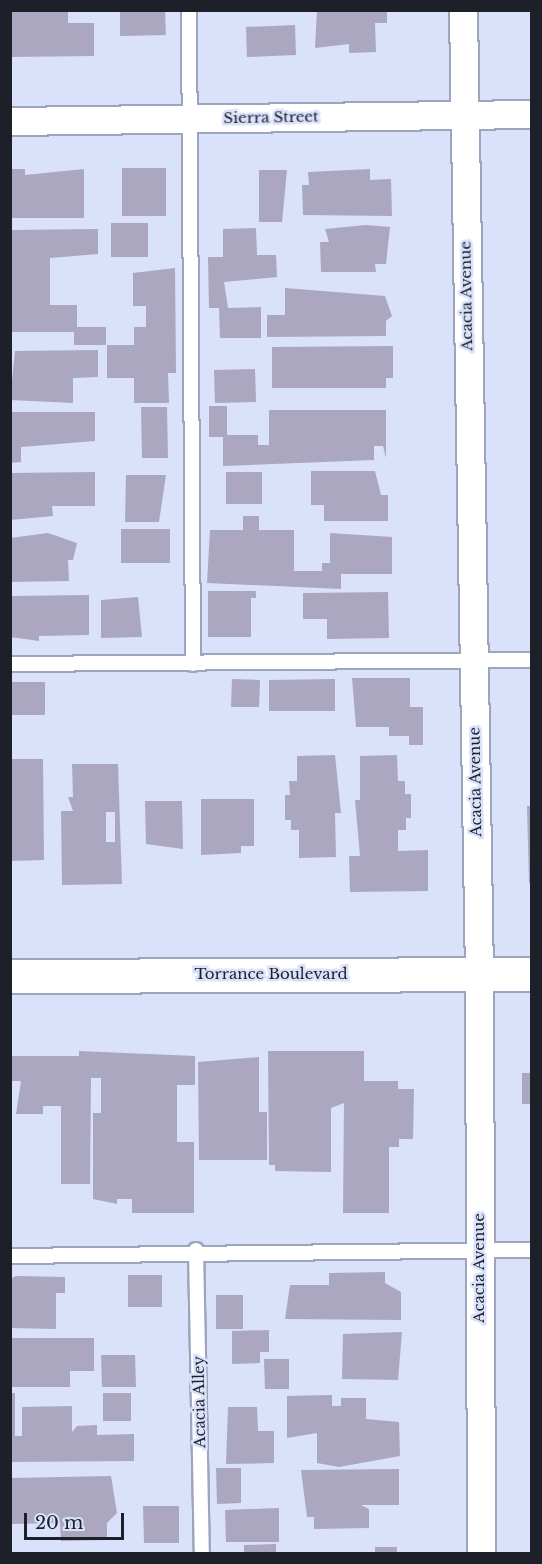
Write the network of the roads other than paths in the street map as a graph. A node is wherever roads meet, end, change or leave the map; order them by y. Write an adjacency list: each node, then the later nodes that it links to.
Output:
1 (189, 10): 5 (lane)
2 (463, 10): 3 (street, Acacia Avenue)
3 (463, 114): 4 (street, Sierra Street); 5 (street, Sierra Street); 8 (street, Acacia Avenue)
4 (531, 114)
5 (189, 118): 6 (street, Sierra Street); 10 (lane)
6 (10, 121)
7 (531, 660): 8 (lane)
8 (473, 661): 10 (lane); 12 (street, Acacia Avenue)
9 (10, 664): 10 (lane)
10 (193, 664)
11 (531, 974): 12 (main road, Torrance Boulevard)
12 (479, 975): 13 (main road, Torrance Boulevard); 16 (street, Acacia Avenue)
13 (10, 976)
14 (531, 1250): 16 (lane)
15 (196, 1251): 16 (lane); 17 (lane); 18 (lane, Acacia Alley)
16 (479, 1252): 19 (street, Acacia Avenue)
17 (10, 1256)
18 (202, 1554)
19 (481, 1554)

